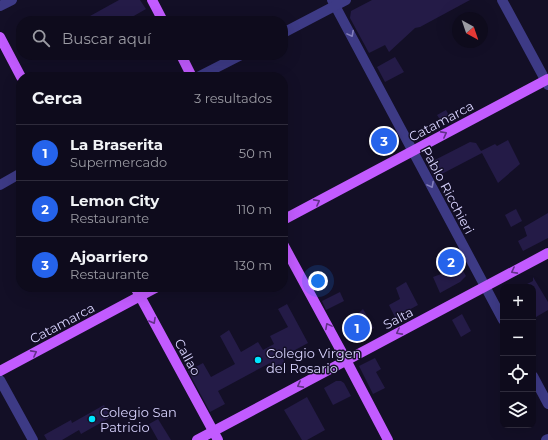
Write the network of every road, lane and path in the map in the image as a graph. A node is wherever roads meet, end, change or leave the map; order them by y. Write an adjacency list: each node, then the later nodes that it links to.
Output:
1 (12, 0): 6 (street)
2 (152, 0): 7 (main road)
3 (346, 0): 5 (street)
4 (502, 0): 15 (street)
5 (334, 3): 8 (street); 16 (street, Pablo Ricchieri, one-way to 16)
6 (0, 6)
7 (160, 16)
8 (288, 30)
9 (0, 37): 12 (main road)
10 (184, 60): 13 (main road)
11 (231, 60): 14 (street)
12 (18, 72)
13 (190, 72)
14 (208, 72)
15 (547, 81): 16 (main road, Catamarca, one-way to 15)
16 (413, 151): 19 (main road, Catamarca, one-way to 16); 22 (street, Pablo Ricchieri, one-way to 22)
17 (16, 176): 18 (street)
18 (0, 185)
19 (288, 217)
20 (288, 253): 27 (main road, one-way to 20)
21 (548, 253): 22 (main road, Salta, one-way to 22)
22 (485, 286): 26 (street, Pablo Ricchieri); 27 (main road, Salta, one-way to 27)
23 (137, 292): 25 (main road, Callao)
24 (148, 292): 25 (main road, Catamarca)
25 (140, 296): 28 (main road, Catamarca, one-way to 25); 32 (main road, Callao, one-way to 32)
26 (500, 314)
27 (346, 360): 32 (main road, Salta, one-way to 32); 35 (main road)
28 (0, 371)
29 (0, 380): 33 (street)
30 (536, 382): 31 (street)
31 (548, 404)
32 (216, 436): 34 (main road, Salta)
33 (33, 440)
34 (197, 440)
35 (388, 440)

